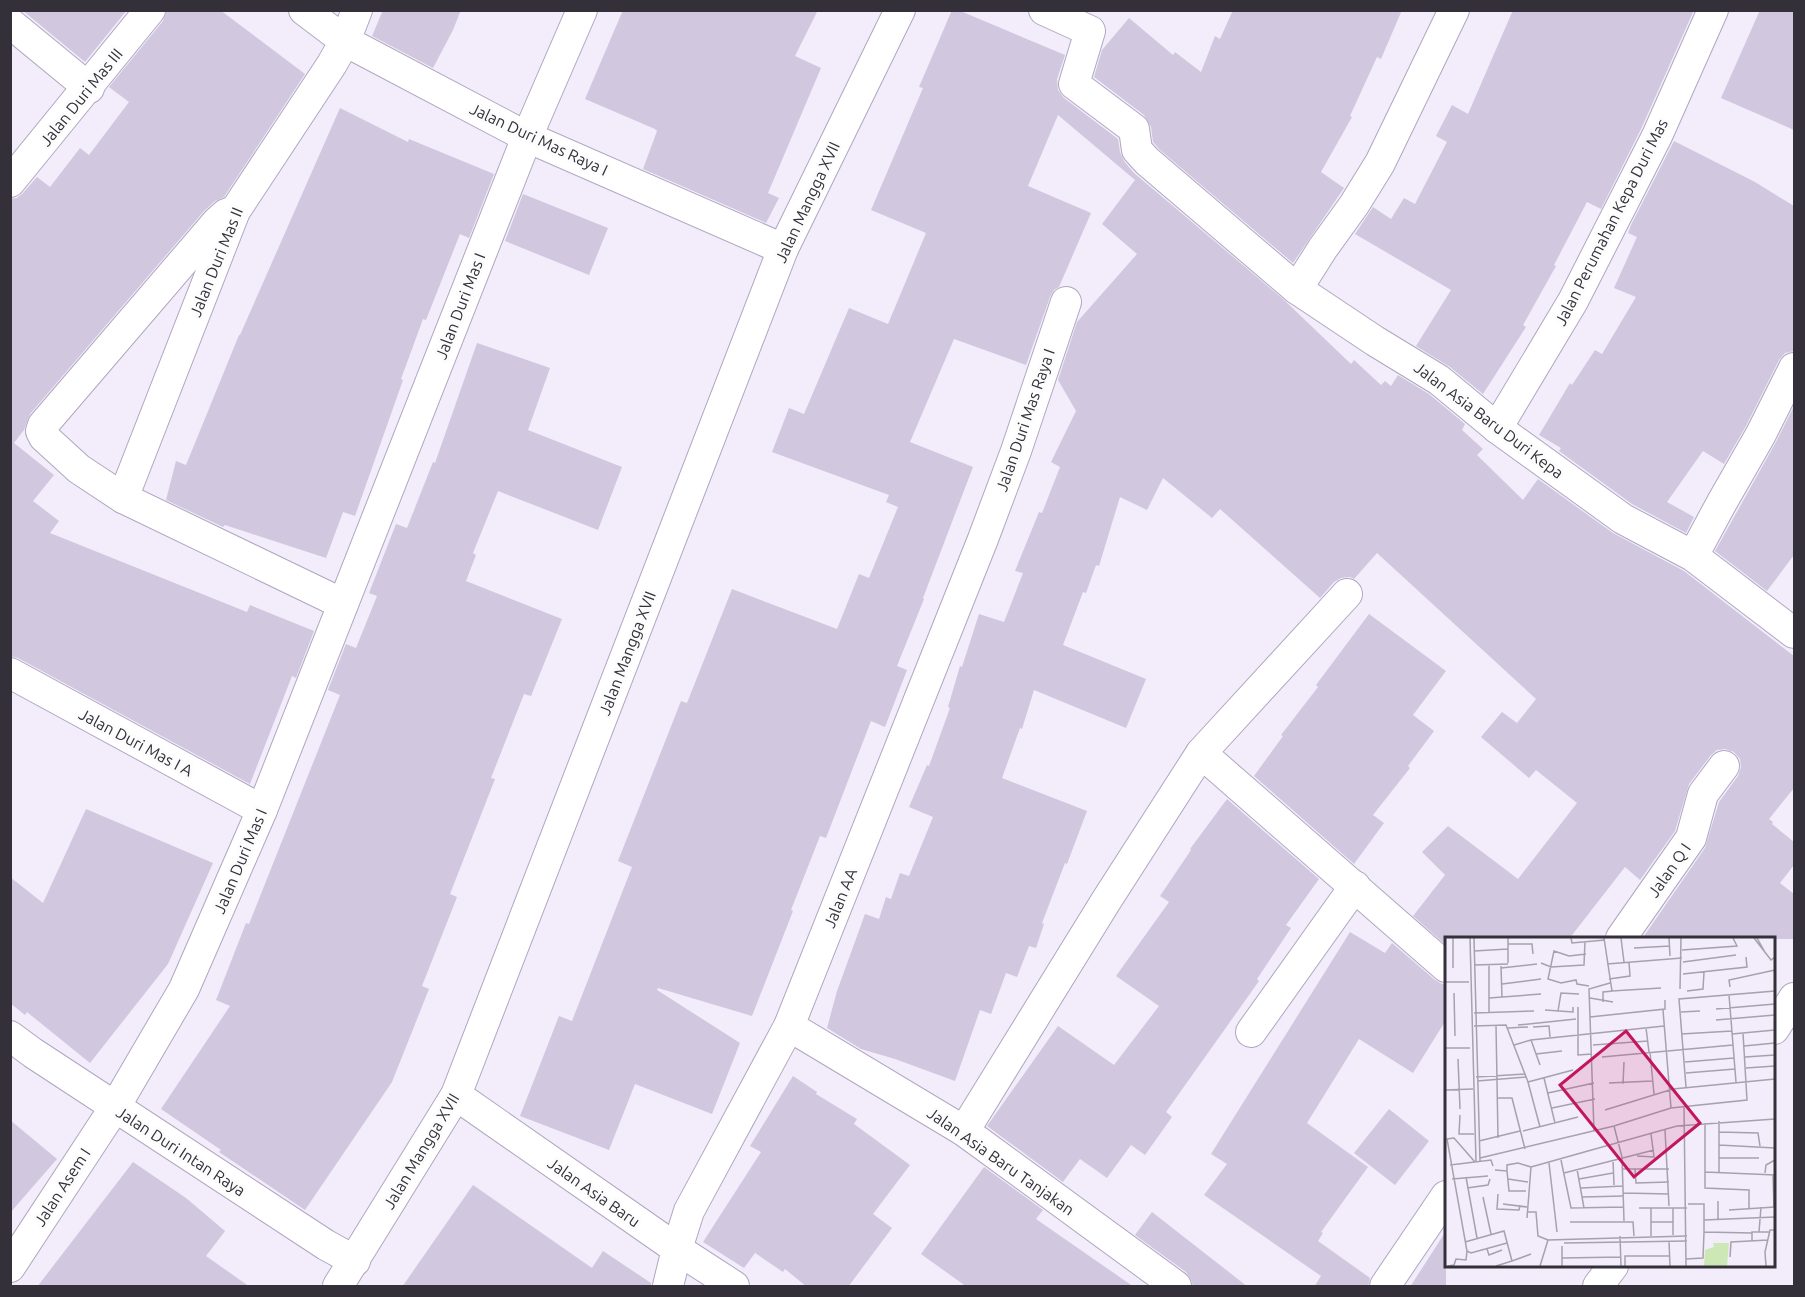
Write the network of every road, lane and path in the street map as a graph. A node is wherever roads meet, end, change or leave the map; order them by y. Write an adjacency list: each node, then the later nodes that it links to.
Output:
1 (150, 10): 11 (street, Jalan Duri Mas III)
2 (304, 10): 10 (street, Jalan Duri Mas Raya I)
3 (357, 10): 10 (street, Jalan Duri Mas II)
4 (582, 10): 12 (street, Jalan Duri Mas I)
5 (900, 10): 15 (street, Jalan Mangga XVII)
6 (1044, 10): 16 (street, Jalan Asia Baru Duri Kepa)
7 (1454, 10): 16 (street)
8 (1713, 10): 19 (street, Jalan Perumahan Kepa Duri Mas)
9 (10, 23): 11 (street)
10 (345, 41): 12 (street, Jalan Duri Mas Raya I); 14 (street, Jalan Duri Mas II)
11 (89, 88): 13 (street, Jalan Duri Mas III)
12 (527, 137): 15 (street, Jalan Duri Mas Raya I); 24 (street, Jalan Duri Mas I)
13 (10, 182)
14 (235, 211): 20 (street, Jalan Duri Mas II); 20 (street)
15 (783, 249): 38 (street, Jalan Mangga XVII)
16 (1297, 289): 19 (street, Jalan Asia Baru Duri Kepa)
17 (1066, 302): 21 (street, Jalan Duri Mas Raya I)
18 (1794, 368): 22 (street)
19 (1497, 428): 22 (street, Jalan Asia Baru Duri Kepa)
20 (123, 498): 24 (street)
21 (983, 539): 34 (street, Jalan AA)
22 (1694, 556): 25 (street, Jalan Asia Baru Duri Kepa)
23 (1347, 594): 27 (street)
24 (343, 604): 29 (street, Jalan Duri Mas I)
25 (1794, 633)
26 (10, 674): 29 (street, Jalan Duri Mas I A)
27 (1202, 753): 30 (street); 40 (street)
28 (1724, 766): 31 (street, Jalan Q I)
29 (262, 810): 39 (street, Jalan Duri Mas I)
30 (1355, 886): 32 (street); 36 (street)
31 (1622, 937)
32 (1445, 966)
33 (1794, 998): 35 (street)
34 (789, 1026): 40 (street, Jalan Asia Baru Tanjakan); 42 (street, Jalan AA)
35 (1775, 1026)
36 (1251, 1032)
37 (10, 1036): 39 (street, Jalan Duri Intan Raya)
38 (456, 1095): 42 (street, Jalan Asia Baru); 43 (street, Jalan Mangga XVII)
39 (115, 1107): 43 (street, Jalan Duri Intan Raya); 44 (street, Jalan Asem I)
40 (964, 1131): 49 (street, Jalan Asia Baru Tanjakan)
41 (1445, 1197): 50 (street)
42 (677, 1249): 47 (street, Jalan AA); 48 (street, Jalan Asia Baru)
43 (355, 1261): 46 (street, Jalan Mangga XVII)
44 (10, 1267)
45 (1612, 1267): 51 (street)
46 (338, 1287)
47 (668, 1287)
48 (734, 1287)
49 (1176, 1287)
50 (1385, 1287)
51 (1598, 1287)

